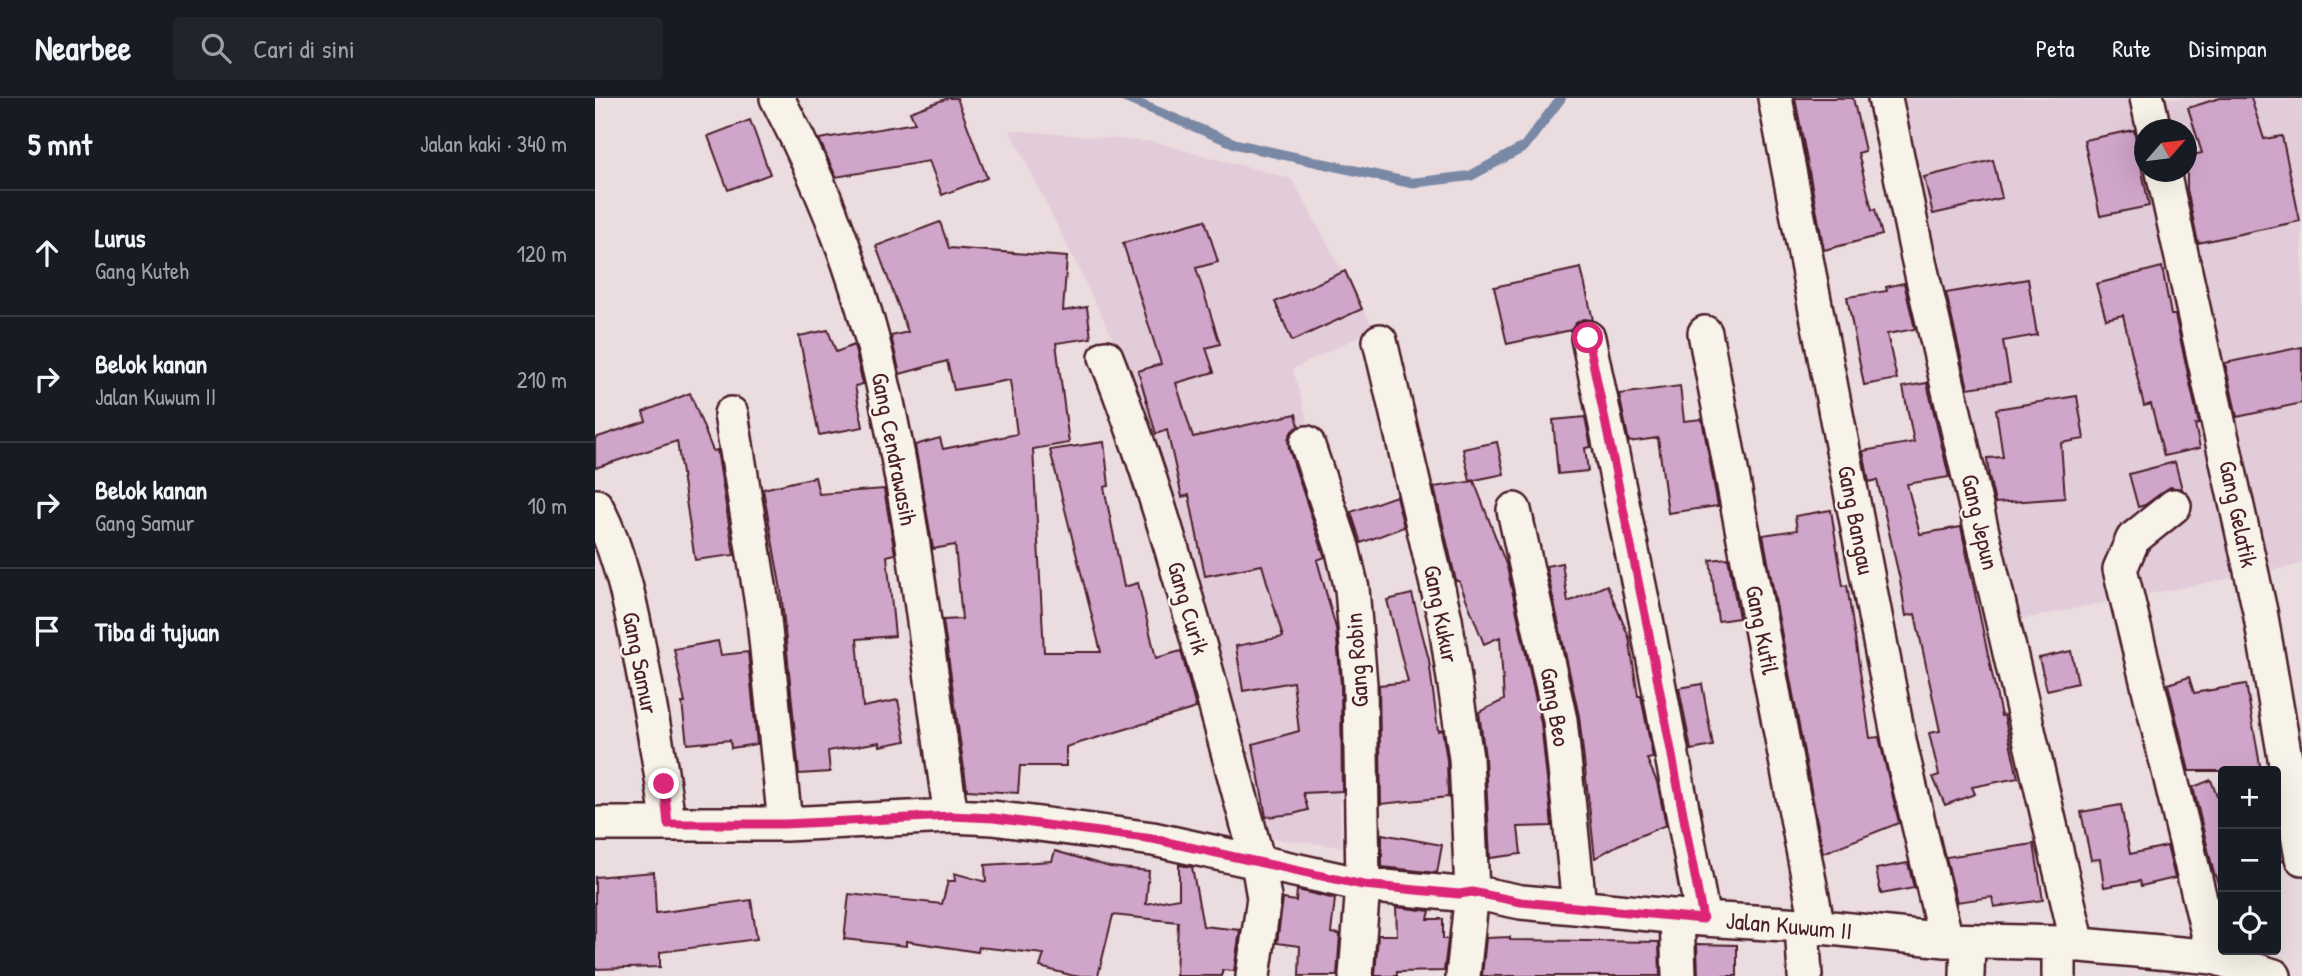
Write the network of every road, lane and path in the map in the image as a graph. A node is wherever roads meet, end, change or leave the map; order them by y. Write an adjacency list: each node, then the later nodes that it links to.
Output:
1 (777, 98): 16 (street, Gang Cendrawasih)
2 (1775, 98): 27 (street, Gang Bangau)
3 (1885, 98): 28 (street, Gang Jepun)
4 (2147, 98): 5 (street)
5 (2152, 119)
6 (2165, 182): 20 (street, Gang Gelatik)
7 (1705, 333): 26 (street, Gang Kutil)
8 (1588, 338): 25 (street)
9 (1380, 341): 23 (street, Gang Kukur)
10 (1106, 357): 21 (street, Gang Curik)
11 (731, 414): 19 (street)
12 (1307, 443): 22 (street, Gang Robin)
13 (596, 506): 18 (street, Gang Samur)
14 (2174, 506): 29 (street)
15 (1514, 510): 24 (street, Gang Beo)
16 (951, 816): 19 (street, Jalan Kuwum II); 21 (street, Jalan Kuwum II)
17 (595, 824): 18 (street, Jalan Kuwum II)
18 (668, 824): 19 (street, Jalan Kuwum II)
19 (785, 824)
20 (2302, 858)
21 (1258, 862): 22 (street, Jalan Kuwum II); 30 (street, Gang Curik)
22 (1363, 885): 23 (street, Jalan Kuwum II); 31 (street, Gang Robin)
23 (1472, 892): 24 (street, Jalan Kuwum II); 32 (street, Gang Kukur)
24 (1579, 906): 25 (street, Jalan Kuwum II)
25 (1690, 918): 26 (street, Jalan Kuwum II); 33 (street)
26 (1810, 927): 27 (street, Jalan Kuwum II); 34 (street, Gang Kutil)
27 (1957, 940): 28 (street, Jalan Kuwum II); 35 (street, Gang Bangau)
28 (2069, 944): 29 (street, Jalan Kuwum II); 36 (street, Gang Jepun)
29 (2214, 957): 37 (street, Jalan Kuwum II)
30 (1253, 976)
31 (1356, 976)
32 (1463, 976)
33 (1679, 976)
34 (1805, 976)
35 (1968, 976)
36 (2059, 976)
37 (2274, 976)

